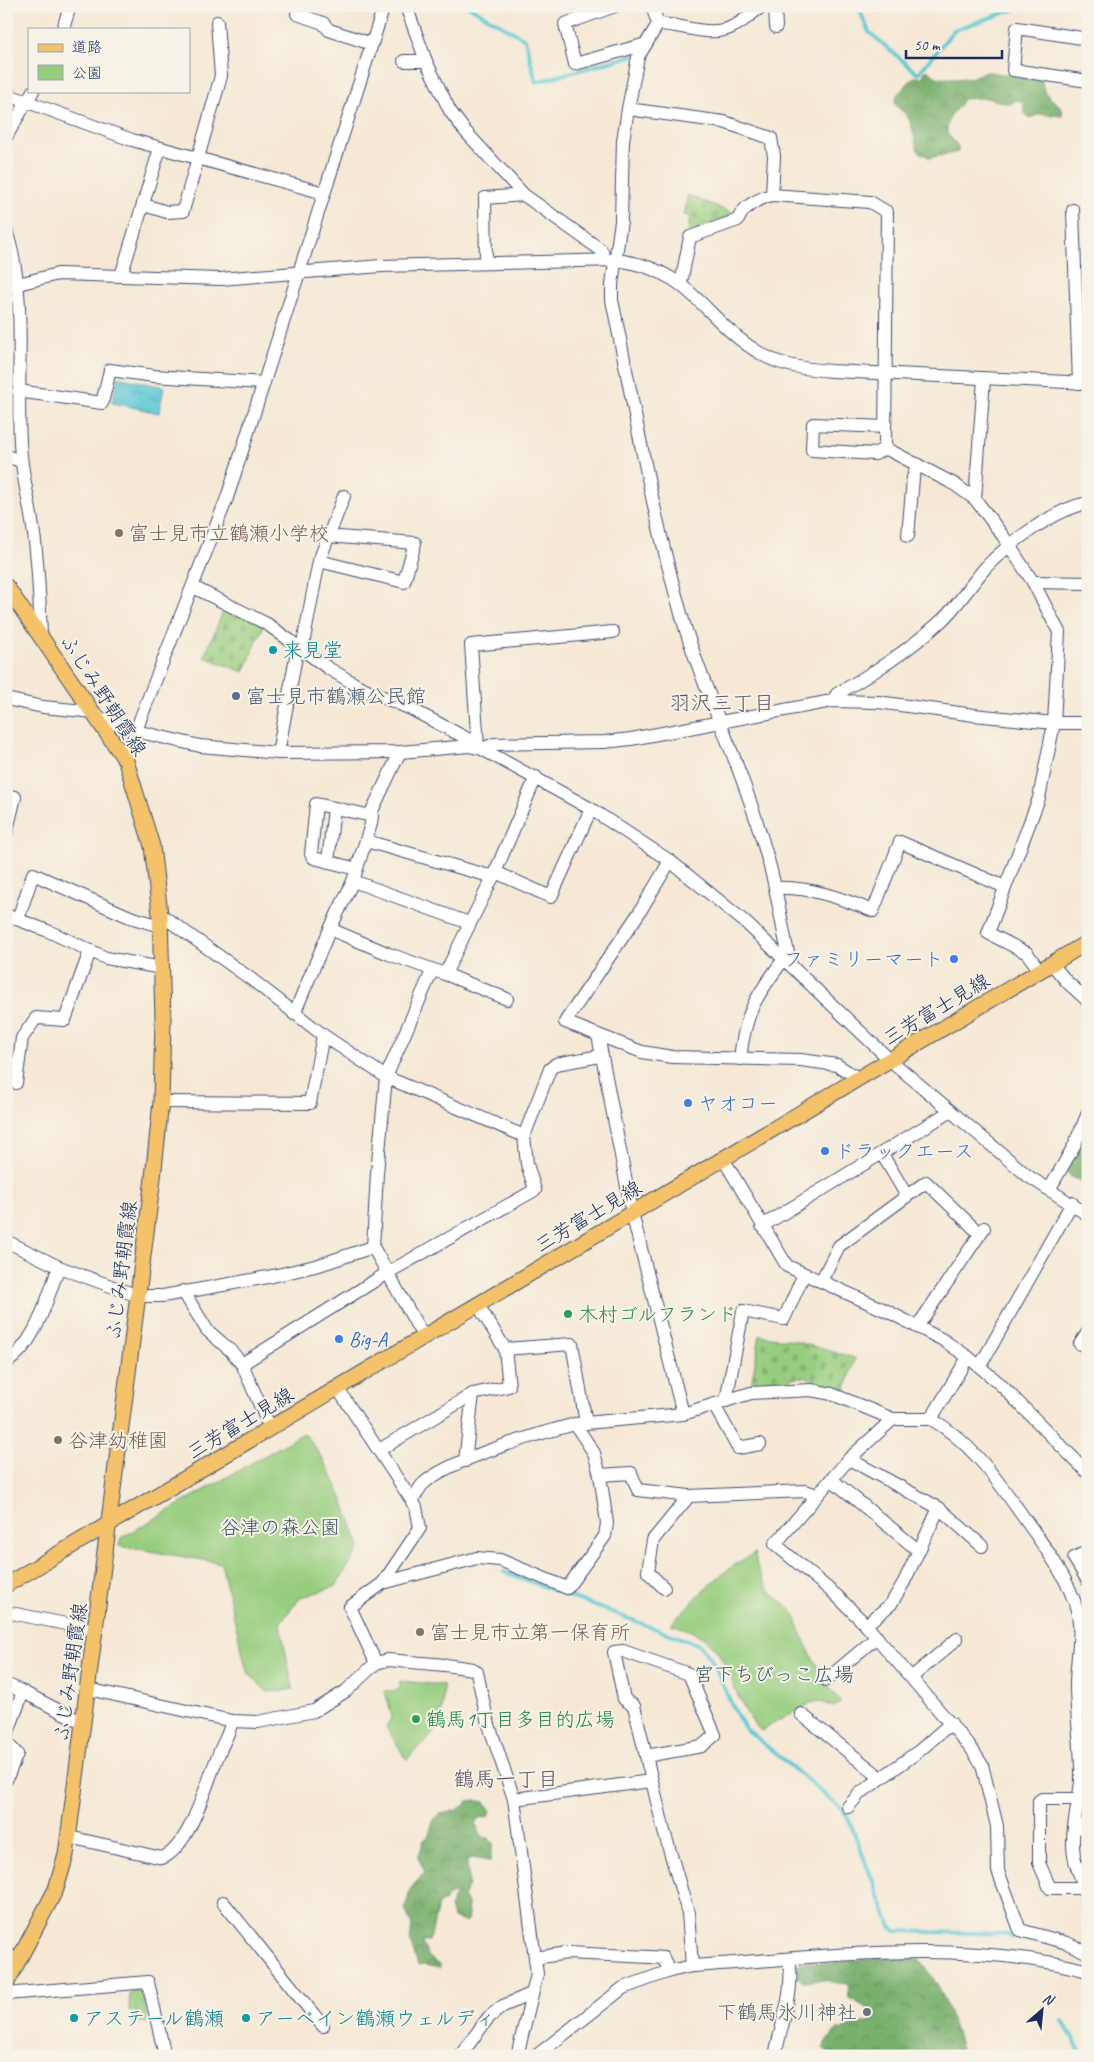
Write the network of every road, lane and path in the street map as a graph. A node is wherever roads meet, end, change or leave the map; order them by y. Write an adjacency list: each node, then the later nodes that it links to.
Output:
1 (70, 6): 12 (street)
2 (299, 6): 14 (street)
3 (384, 6): 14 (street)
4 (406, 6): 17 (street)
5 (615, 6): 15 (street)
6 (652, 6): 10 (street)
7 (763, 6): 10 (street)
8 (775, 6): 11 (street)
9 (217, 22): 24 (street)
10 (658, 24): 15 (street)
11 (776, 27)
12 (63, 28)
13 (1088, 39): 18 (street)
14 (372, 44): 25 (street)
15 (646, 44): 21 (street)
16 (404, 61): 17 (street)
17 (426, 61): 26 (street)
18 (1088, 81)
19 (6, 94): 20 (street)
20 (30, 96): 22 (street); 23 (street)
21 (628, 109): 27 (street); 31 (street)
22 (6, 136)
23 (160, 148): 24 (street); 28 (street)
24 (199, 159): 25 (street); 28 (street)
25 (324, 193): 33 (street)
26 (524, 195): 31 (street); 32 (street)
27 (772, 195): 35 (street); 37 (street)
28 (144, 205): 34 (street)
29 (1072, 210): 39 (street)
30 (6, 231): 36 (street)
31 (611, 259): 32 (street); 35 (street); 64 (street)
32 (486, 263): 33 (street)
33 (300, 274): 34 (street); 40 (street)
34 (121, 276): 36 (street)
35 (681, 283): 37 (street)
36 (11, 285): 41 (street)
37 (884, 374): 38 (street); 42 (street)
38 (984, 379): 39 (street); 48 (street)
39 (1084, 383)
40 (264, 384): 41 (street); 57 (street)
41 (18, 391): 45 (street)
42 (885, 427): 43 (street); 43 (street)
43 (885, 448): 46 (street)
44 (6, 456): 45 (street)
45 (21, 461): 59 (street)
46 (918, 464): 48 (street); 51 (street)
47 (344, 496): 50 (street)
48 (975, 499): 52 (street)
49 (1088, 503): 52 (street)
50 (327, 536): 53 (street); 53 (street)
51 (908, 536)
52 (1009, 547): 54 (street); 62 (street)
53 (320, 561): 60 (street)
54 (1033, 582): 55 (street); 65 (street)
55 (1088, 584)
56 (6, 586): 59 (main road, ふじみ野朝霞線)
57 (192, 588): 60 (street); 67 (street)
58 (613, 632): 68 (street)
59 (41, 634): 63 (main road, ふじみ野朝霞線)
60 (300, 648): 68 (street); 70 (street)
61 (6, 699): 63 (street)
62 (832, 701): 64 (street); 65 (street)
63 (94, 712): 67 (street); 71 (main road, ふじみ野朝霞線)
64 (719, 723): 68 (street); 84 (street)
65 (1054, 723): 66 (street); 83 (street)
66 (1088, 723)
67 (136, 731): 70 (street); 71 (street)
68 (480, 748): 69 (street); 72 (street)
69 (400, 752): 70 (street); 76 (street)
70 (278, 753)
71 (126, 761): 86 (main road, ふじみ野朝霞線)
72 (536, 777): 75 (street); 82 (street)
73 (6, 795): 77 (street)
74 (334, 808): 76 (street); 80 (street); 80 (street)
75 (590, 809): 79 (street); 82 (street)
76 (370, 815): 78 (street)
77 (6, 834)
78 (366, 841): 81 (street); 82 (street)
79 (670, 861): 91 (street); 100 (street)
80 (328, 862): 81 (street)
81 (355, 875): 87 (street); 88 (street)
82 (494, 875): 87 (street)
83 (1005, 886): 84 (street); 92 (street)
84 (775, 888): 91 (street)
85 (12, 917): 86 (street); 90 (street)
86 (160, 919): 93 (main road, ふじみ野朝霞線); 98 (street)
87 (469, 923): 95 (street)
88 (330, 928): 94 (street); 98 (street)
89 (1088, 942): 92 (main road, 三芳富士見線)
90 (90, 951): 93 (street); 106 (street)
91 (788, 963): 102 (street); 103 (street)
92 (1046, 967): 97 (street); 103 (main road, 三芳富士見線)
93 (162, 968): 107 (main road, ふじみ野朝霞線)
94 (432, 971): 95 (street); 104 (street)
95 (445, 974): 96 (street)
96 (507, 999)
97 (1088, 1001)
98 (294, 1014): 99 (street)
99 (323, 1035): 104 (street); 107 (street)
100 (598, 1035): 101 (street); 102 (street)
101 (600, 1056): 110 (street); 117 (street)
102 (740, 1059): 105 (street)
103 (890, 1060): 105 (main road, 三芳富士見線); 108 (street)
104 (386, 1076): 110 (street); 121 (street)
105 (858, 1078): 112 (main road, 三芳富士見線)
106 (16, 1083)
107 (161, 1102): 127 (main road, ふじみ野朝霞線)
108 (951, 1111): 111 (street); 113 (street)
109 (1088, 1113): 113 (street)
110 (524, 1136): 123 (street)
111 (882, 1154): 114 (street); 119 (street)
112 (724, 1160): 117 (main road, 三芳富士見線); 119 (street)
113 (1049, 1190): 115 (street)
114 (908, 1196): 125 (street); 129 (street)
115 (1072, 1203): 116 (street); 118 (street); 137 (street)
116 (1088, 1204)
117 (632, 1213): 128 (main road, 三芳富士見線); 141 (street)
118 (1088, 1215)
119 (762, 1226): 124 (street)
120 (6, 1241): 122 (street)
121 (373, 1247): 123 (street); 126 (street)
122 (59, 1267): 127 (street); 135 (street)
123 (387, 1273): 131 (street); 136 (street)
124 (804, 1274): 125 (street); 140 (street)
125 (822, 1281): 129 (street)
126 (183, 1291): 127 (street); 136 (street)
127 (138, 1296): 157 (main road, ふじみ野朝霞線)
128 (478, 1305): 131 (main road, 三芳富士見線); 133 (street)
129 (917, 1327): 134 (street)
130 (1088, 1332): 132 (street)
131 (423, 1336): 138 (main road, 三芳富士見線)
132 (1080, 1344)
133 (505, 1350): 139 (street); 144 (street)
134 (968, 1357): 137 (street); 143 (street)
135 (6, 1364)
136 (242, 1364): 145 (street)
137 (980, 1366): 150 (street)
138 (338, 1388): 145 (main road, 三芳富士見線); 147 (street)
139 (474, 1394): 147 (street); 149 (street)
140 (720, 1403): 141 (street); 142 (street); 146 (street)
141 (682, 1414): 144 (street)
142 (893, 1419): 143 (street); 148 (street)
143 (930, 1419): 171 (street)
144 (580, 1424): 149 (street); 151 (street)
145 (270, 1428): 157 (main road, 三芳富士見線)
146 (760, 1444)
147 (379, 1450): 155 (street)
148 (849, 1459): 152 (street); 156 (street)
149 (465, 1461): 155 (street)
150 (1088, 1473)
151 (600, 1475): 154 (street); 162 (street)
152 (831, 1479): 153 (street); 159 (street)
153 (817, 1495): 154 (street); 166 (street)
154 (689, 1496): 164 (street)
155 (412, 1502): 162 (street)
156 (938, 1508): 158 (street); 159 (street)
157 (110, 1524): 163 (main road, 三芳富士見線); 167 (main road, ふじみ野朝霞線)
158 (982, 1546)
159 (919, 1551): 166 (street)
160 (1088, 1551): 161 (street)
161 (1088, 1581)
162 (384, 1583): 170 (street)
163 (6, 1585)
164 (664, 1588)
165 (6, 1612): 167 (street)
166 (866, 1625): 168 (street)
167 (96, 1630): 175 (main road, ふじみ野朝霞線)
168 (878, 1637): 172 (street); 173 (street)
169 (957, 1639): 172 (street)
170 (376, 1663): 178 (street); 189 (street)
171 (1082, 1665): 181 (street)
172 (912, 1677): 180 (street)
173 (826, 1680)
174 (6, 1684): 176 (street)
175 (88, 1689): 178 (street); 179 (main road, ふじみ野朝霞線)
176 (24, 1692): 179 (street); 182 (street)
177 (801, 1714): 185 (street)
178 (232, 1720): 194 (street)
179 (83, 1723): 194 (main road, ふじみ野朝霞線)
180 (951, 1723): 185 (street); 198 (street)
181 (1083, 1727): 188 (street)
182 (6, 1736)
183 (6, 1742): 186 (street)
184 (646, 1756): 184 (street); 187 (street)
185 (881, 1778): 191 (street)
186 (6, 1780)
187 (651, 1781): 189 (street); 201 (street)
188 (1084, 1784): 190 (street)
189 (514, 1799): 199 (street)
190 (1078, 1799): 192 (street); 195 (street)
191 (848, 1807)
192 (1075, 1822): 193 (street); 195 (street)
193 (1088, 1832)
194 (69, 1837): 202 (main road, ふじみ野朝霞線)
195 (1086, 1891)
196 (223, 1902): 208 (street)
197 (6, 1950): 202 (street)
198 (1087, 1950): 204 (street)
199 (536, 1958): 203 (street); 207 (street)
200 (789, 1959): 201 (street); 204 (street); 213 (street)
201 (692, 1966): 203 (street)
202 (15, 1967): 205 (main road, ふじみ野朝霞線)
203 (670, 1970): 212 (street)
204 (1084, 1970)
205 (6, 1984)
206 (6, 1994): 209 (street)
207 (530, 1994): 210 (street); 211 (street)
208 (323, 2026)
209 (165, 2056)
210 (460, 2056)
211 (517, 2056)
212 (536, 2056)
213 (775, 2056)

